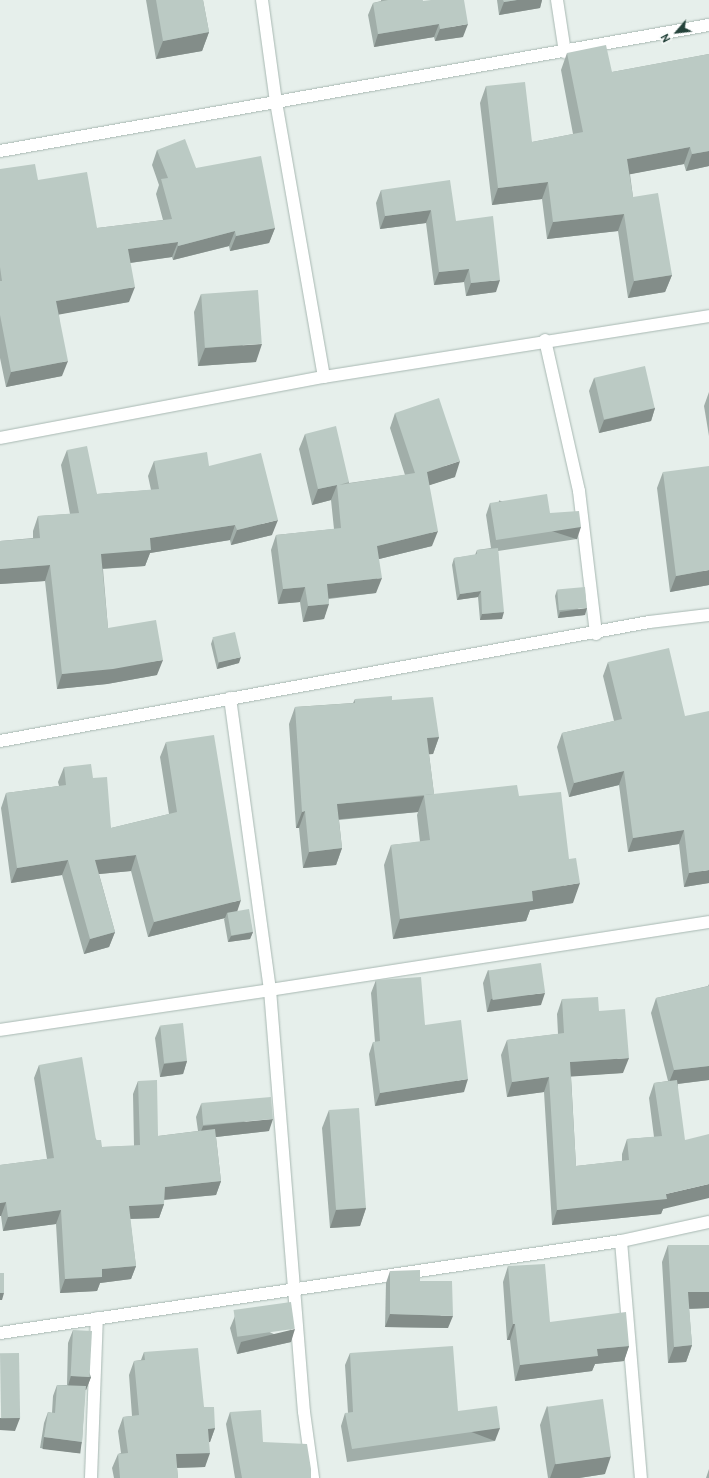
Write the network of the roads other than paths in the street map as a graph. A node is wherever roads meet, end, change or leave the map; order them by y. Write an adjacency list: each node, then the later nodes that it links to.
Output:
1 (262, 0): 5 (street)
2 (557, 0): 4 (street)
3 (709, 25): 4 (street)
4 (565, 52): 5 (street)
5 (276, 102): 6 (street); 9 (street)
6 (0, 151)
7 (709, 316): 8 (street)
8 (545, 340): 9 (street); 12 (street)
9 (324, 377): 10 (street)
10 (0, 438)
11 (709, 615): 12 (street)
12 (596, 634): 13 (street)
13 (230, 698): 14 (street); 16 (street)
14 (0, 741)
15 (709, 922): 16 (street)
16 (270, 990): 17 (street); 20 (street)
17 (0, 1030)
18 (709, 1222): 19 (street)
19 (621, 1241): 20 (street); 25 (street)
20 (295, 1289): 21 (street); 24 (street)
21 (98, 1318): 22 (street); 23 (street)
22 (0, 1332)
23 (91, 1478)
24 (313, 1478)
25 (641, 1478)

